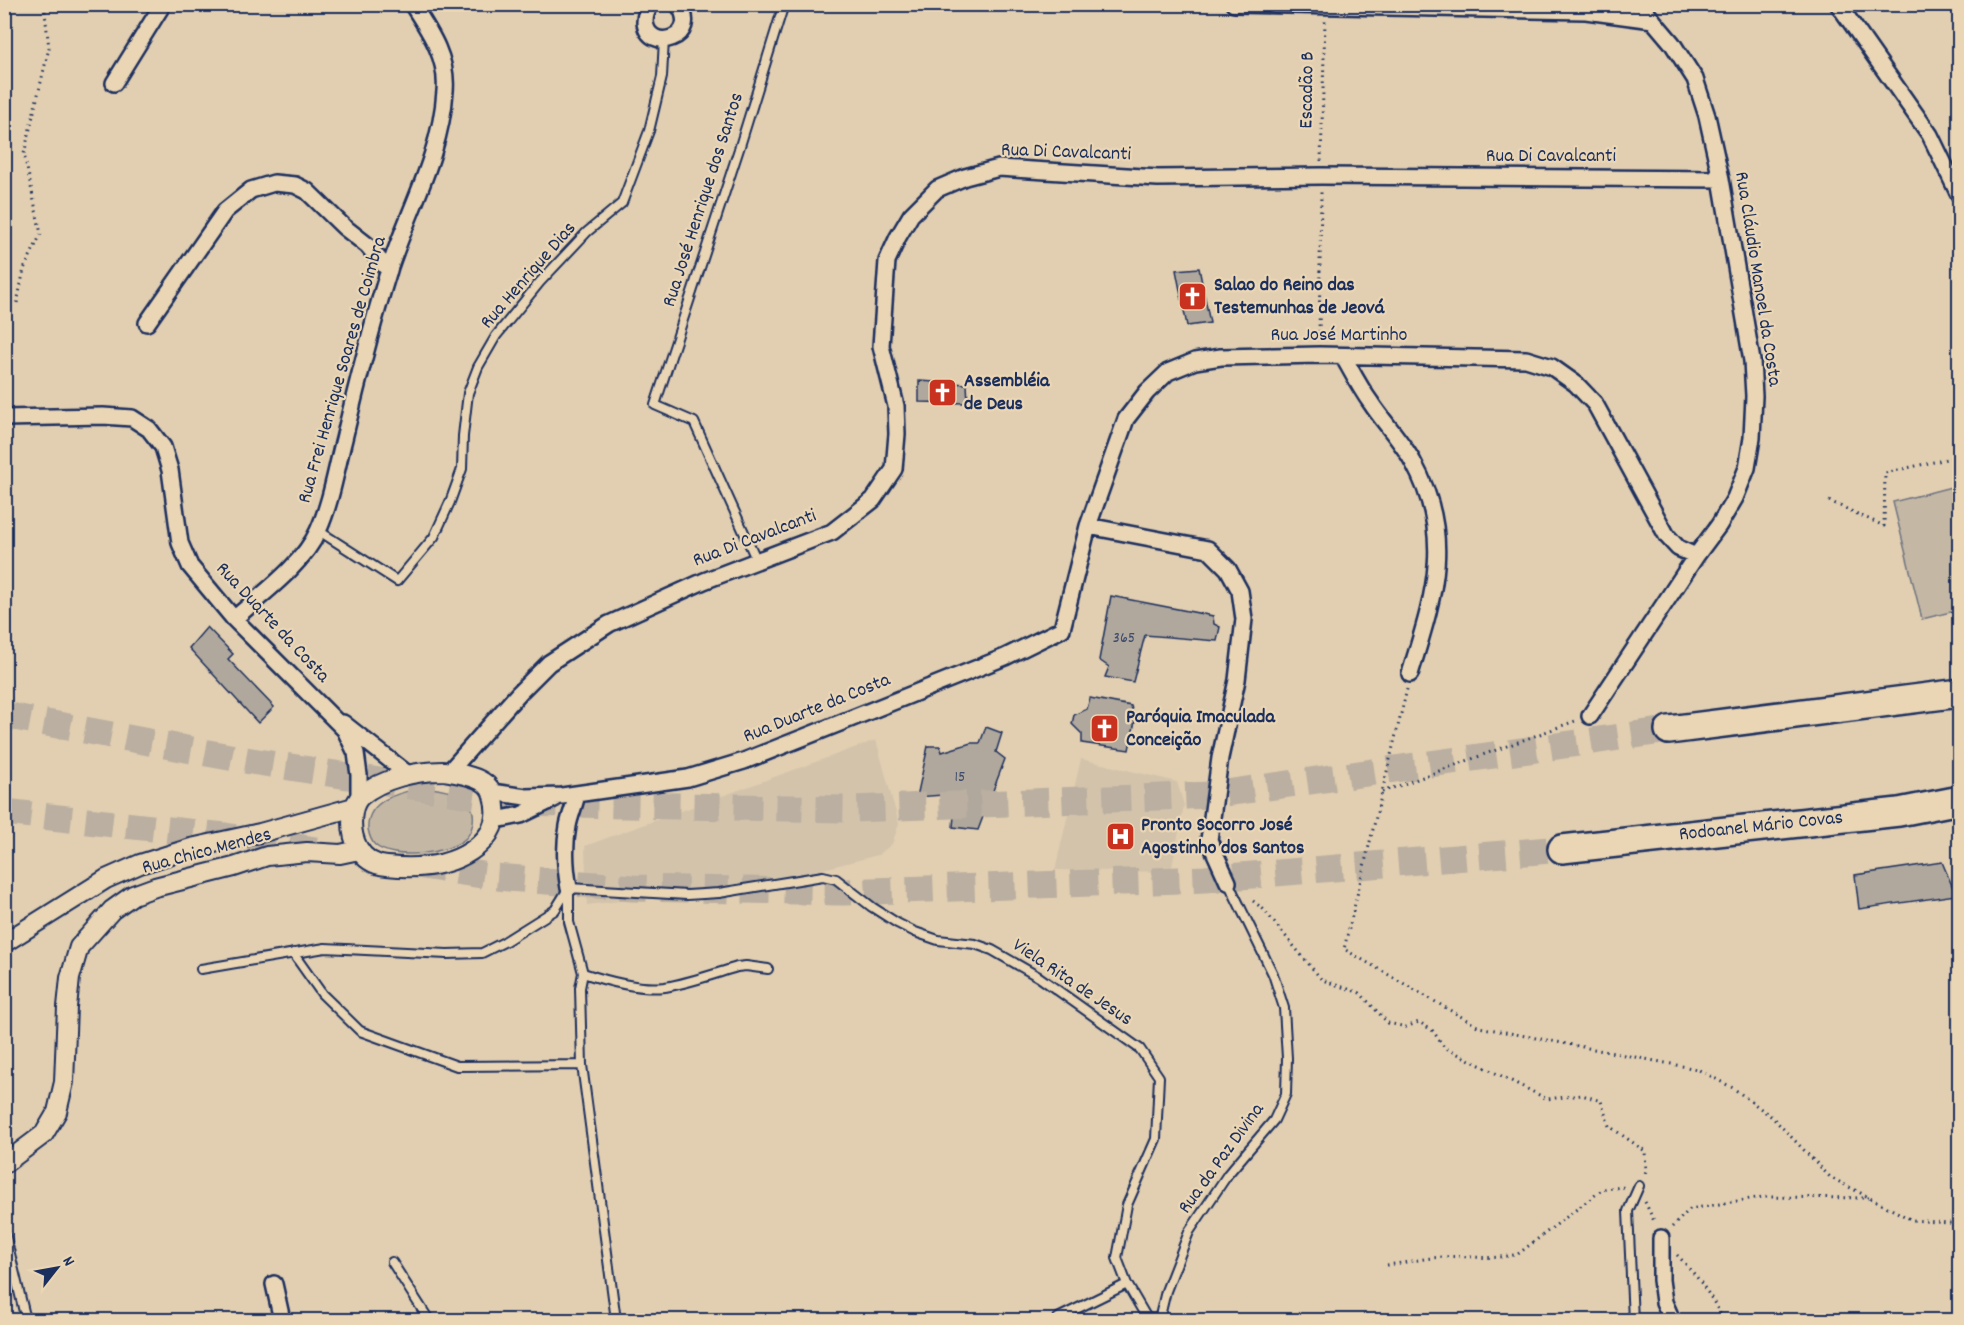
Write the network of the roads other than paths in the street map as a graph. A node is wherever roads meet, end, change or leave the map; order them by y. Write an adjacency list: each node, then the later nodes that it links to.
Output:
1 (163, 4): 13 (street)
2 (412, 4): 16 (street, Rua Frei Henrique Soares de Coimbra)
3 (678, 4): 12 (street)
4 (784, 4): 23 (lane, Rua José Henrique dos Santos)
5 (1234, 4): 9 (street)
6 (1639, 4): 11 (street, Rua Cláudio Manoel da Costa)
7 (1838, 4): 15 (street)
8 (649, 5): 12 (street)
9 (1325, 5): 10 (street)
10 (1591, 8): 11 (street)
11 (1653, 20): 14 (street, Rua Cláudio Manoel da Costa)
12 (664, 39): 21 (lane, Rua Henrique Dias)
13 (114, 83)
14 (1721, 179): 22 (street, Rua Cláudio Manoel da Costa); 23 (street, Rua Di Cavalcanti)
15 (1959, 197)
16 (389, 271): 17 (street); 21 (street, Rua Frei Henrique Soares de Coimbra)
17 (147, 323)
18 (1342, 356): 20 (street, Rua José Martinho); 22 (street, Rua José Martinho); 26 (street)
19 (4, 418): 24 (street, Rua Duarte da Costa)
20 (1088, 526): 25 (street, Rua José Martinho); 40 (street)
21 (319, 531): 24 (street, Rua Frei Henrique Soares de Coimbra)
22 (1696, 556): 29 (street, Rua Cláudio Manoel da Costa)
23 (757, 561): 31 (street, Rua Di Cavalcanti)
24 (234, 619): 28 (street, Rua Duarte da Costa)
25 (1062, 629): 34 (street, Rua Duarte da Costa)
26 (1410, 674)
27 (1959, 693): 30 (highway)
28 (329, 712): 32 (street, Rua Duarte da Costa); 36 (street, Rua Duarte da Costa)
29 (1590, 716)
30 (1669, 729)
31 (449, 772): 32 (street); 33 (street)
32 (409, 775): 36 (street)
33 (492, 792): 34 (street, Rua Duarte da Costa); 37 (street)
34 (569, 795): 37 (street, Rua Duarte da Costa); 41 (street)
35 (1959, 800): 38 (highway, Rodoanel Mário Covas)
36 (357, 802): 39 (street); 42 (street, Rua Chico Mendes)
37 (496, 820): 39 (street)
38 (1562, 849)
39 (359, 850): 48 (street, Rua Chico Mendes)
40 (1228, 882): 61 (lane, Rua da Paz Divina)
41 (569, 888): 43 (lane); 46 (lane); 54 (lane, Viela Rita de Jesus)
42 (4, 944)
43 (293, 953): 44 (lane); 47 (lane)
44 (201, 969)
45 (768, 969): 46 (lane)
46 (584, 973): 47 (lane)
47 (582, 1065): 58 (lane)
48 (4, 1164)
49 (1639, 1186): 62 (lane)
50 (4, 1229): 55 (lane)
51 (1661, 1238): 63 (street)
52 (392, 1262): 57 (lane)
53 (274, 1284): 56 (street)
54 (1127, 1284): 59 (lane); 60 (lane, Viela Rita de Jesus)
55 (27, 1320)
56 (282, 1320)
57 (429, 1320)
58 (616, 1320)
59 (1059, 1320)
60 (1148, 1320)
61 (1160, 1320)
62 (1633, 1320)
63 (1672, 1320)

